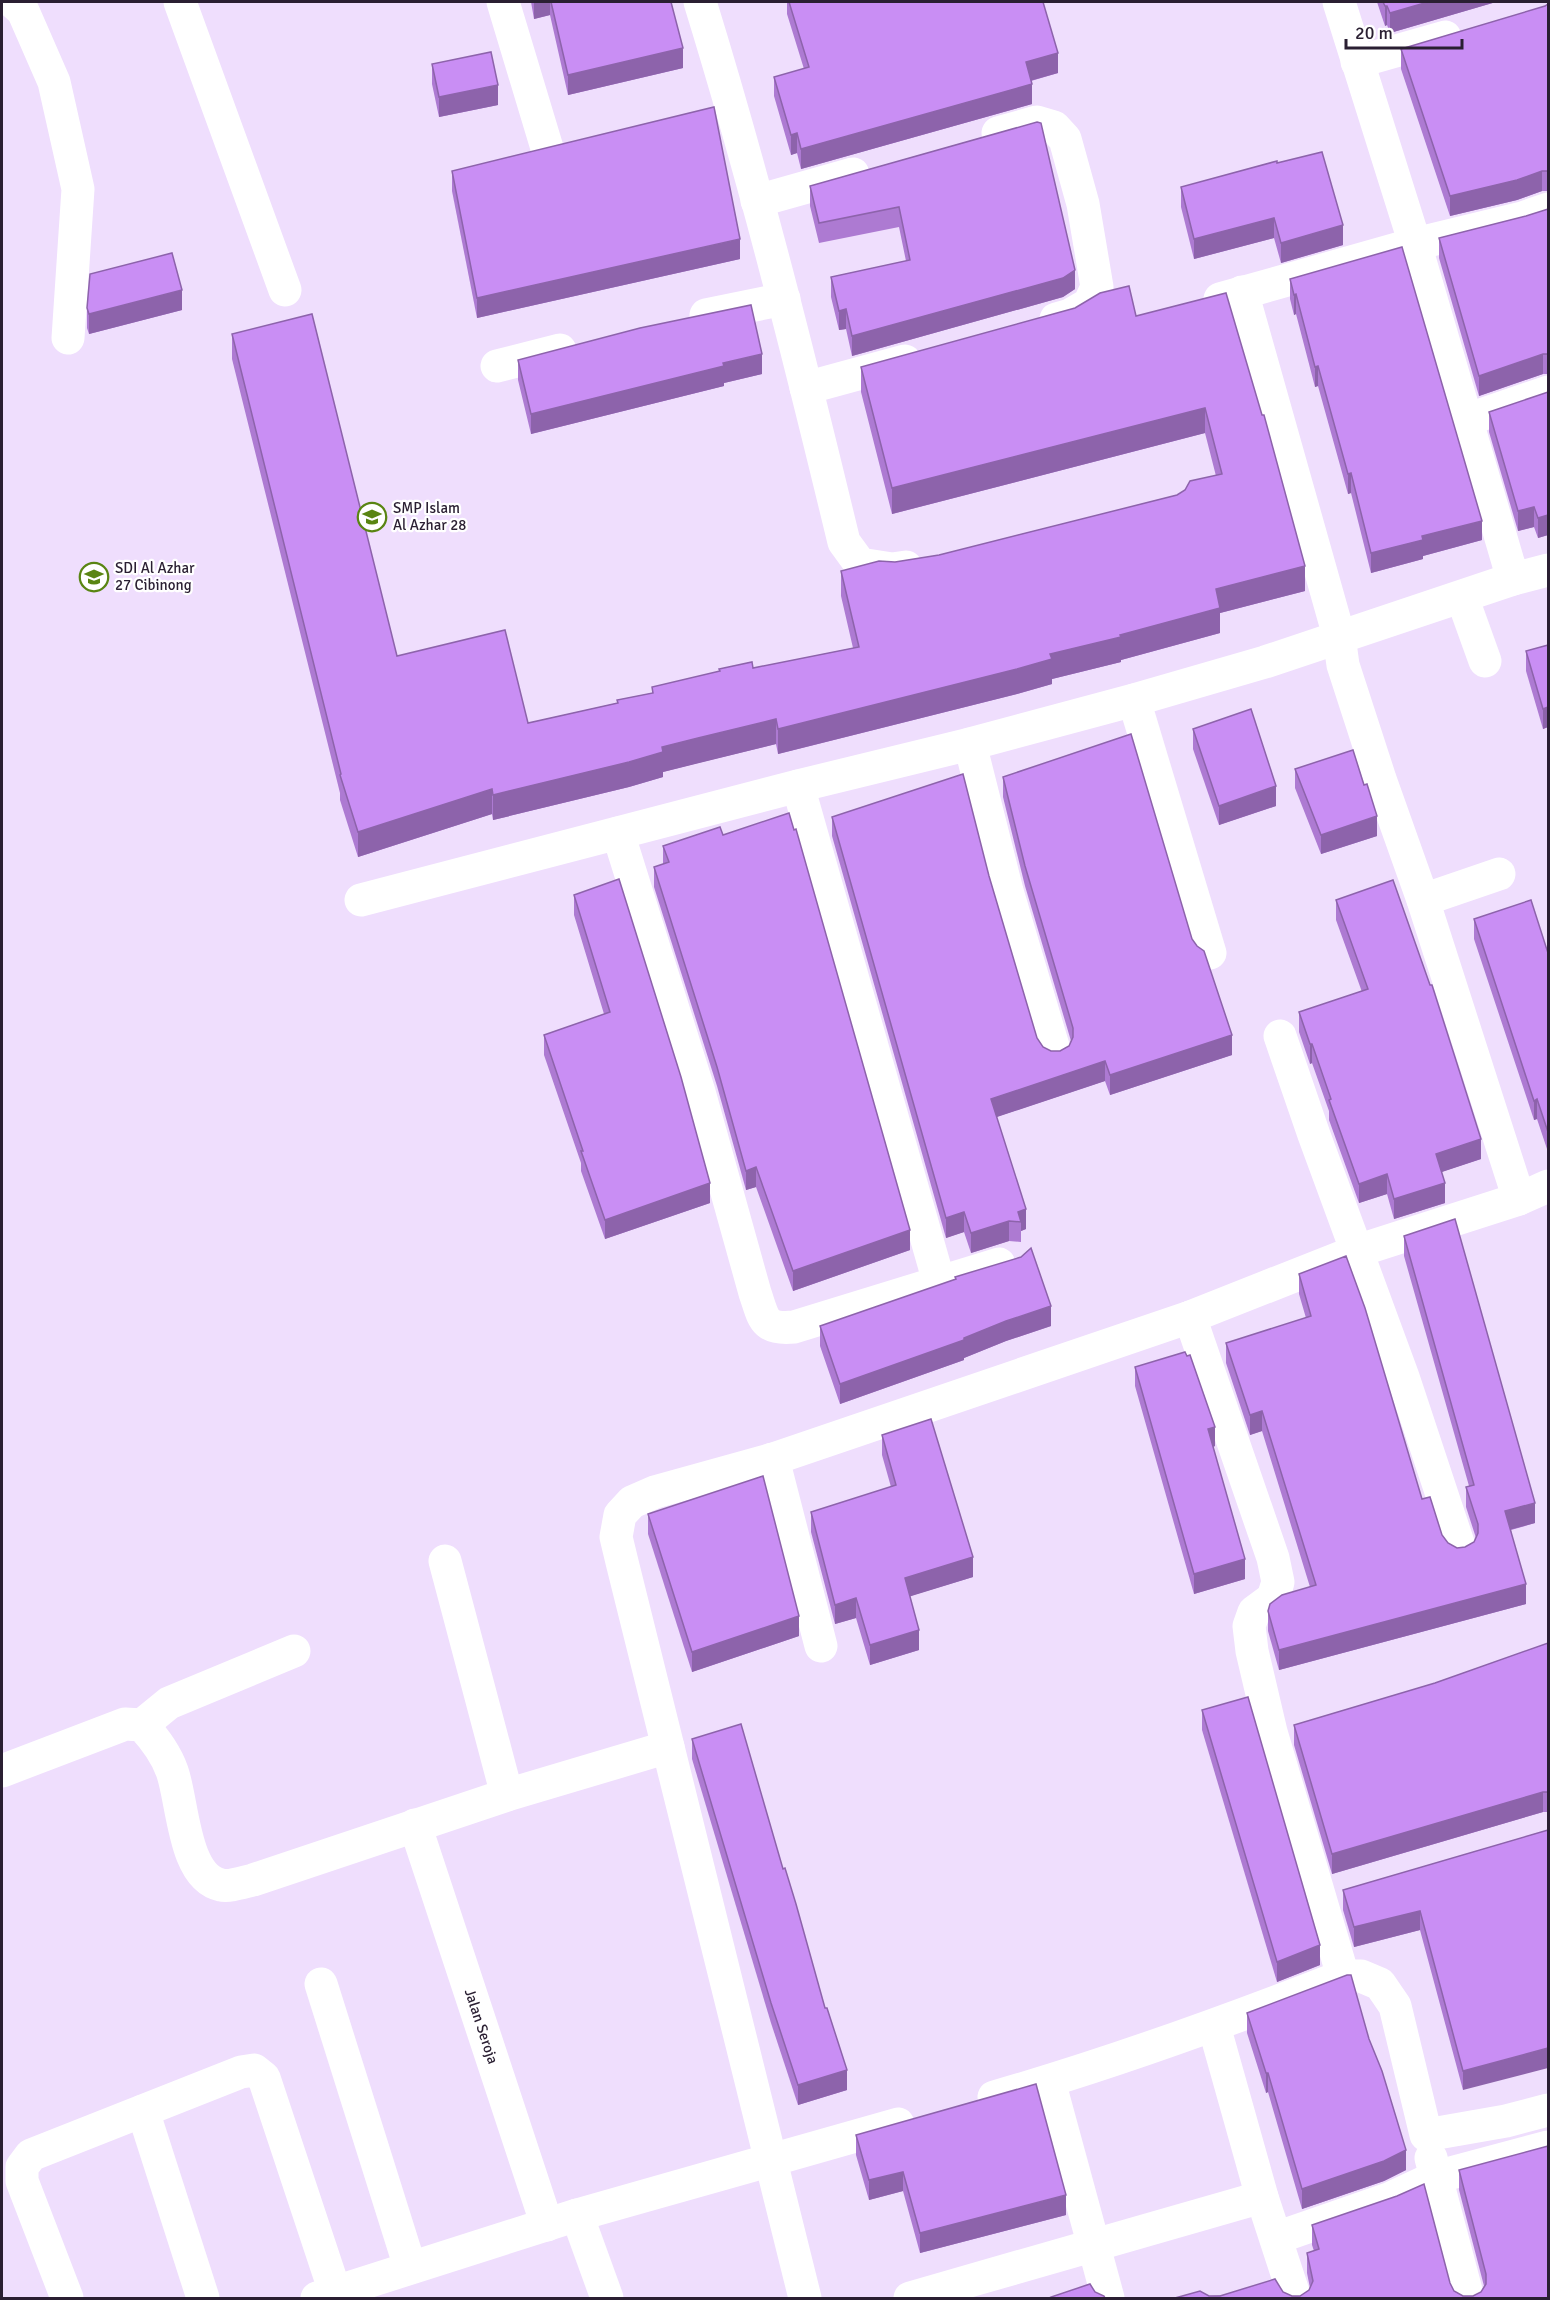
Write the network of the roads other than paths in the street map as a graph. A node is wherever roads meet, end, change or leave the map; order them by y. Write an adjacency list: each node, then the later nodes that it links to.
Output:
1 (13, 2): 22 (street)
2 (180, 2): 16 (street)
3 (503, 2): 11 (street)
4 (700, 2): 8 (street)
5 (1339, 2): 7 (street)
6 (1475, 28): 7 (street)
7 (1357, 62): 15 (street)
8 (731, 103): 9 (street); 13 (street)
9 (697, 112)
10 (970, 141): 21 (street)
11 (515, 157)
12 (880, 166): 13 (street)
13 (757, 201): 18 (street)
14 (1548, 209): 15 (street)
15 (1415, 244): 17 (street); 28 (street)
16 (285, 290)
17 (1242, 292): 19 (street); 33 (street)
18 (784, 299): 20 (street); 26 (street)
19 (1188, 308)
20 (681, 320)
21 (1024, 327)
22 (68, 338)
23 (590, 342): 25 (street)
24 (933, 353): 26 (street)
25 (497, 366)
26 (806, 388): 29 (street)
27 (1548, 392): 28 (street)
28 (1466, 420): 31 (street)
29 (934, 562)
30 (1548, 570): 31 (street)
31 (1513, 579): 32 (street)
32 (1462, 597): 33 (street); 34 (street)
33 (1339, 636): 35 (street); 41 (street)
34 (1485, 662)
35 (1134, 700): 36 (street); 42 (street)
36 (970, 744): 37 (street); 44 (street)
37 (798, 786): 38 (street); 49 (street)
38 (618, 833): 40 (street); 49 (street)
39 (1499, 874): 41 (street)
40 (361, 900)
41 (1423, 900): 46 (street)
42 (1210, 953)
43 (1280, 1036): 47 (street)
44 (1055, 1053)
45 (1548, 1186): 46 (street)
46 (1519, 1199): 47 (street)
47 (1357, 1251): 50 (street); 52 (street)
48 (1015, 1259): 49 (street)
49 (939, 1282)
50 (1190, 1317): 51 (street); 58 (street)
51 (773, 1459): 54 (street); 59 (street)
52 (1460, 1549)
53 (445, 1561): 61 (street)
54 (821, 1646)
55 (294, 1651): 57 (street)
56 (1305, 1722): 58 (street)
57 (142, 1725): 60 (street); 62 (street)
58 (1271, 1732): 63 (street)
59 (668, 1747): 61 (street); 73 (street)
60 (2, 1771)
61 (507, 1795): 62 (street)
62 (416, 1825): 76 (street, Jalan Seroja)
63 (1343, 1976): 65 (street); 71 (street)
64 (321, 1984): 79 (street)
65 (1214, 2026): 66 (street); 75 (street)
66 (1049, 2081): 67 (street); 78 (street)
67 (970, 2103)
68 (1548, 2110): 71 (street)
69 (143, 2111): 82 (street); 84 (street); 85 (street)
70 (926, 2116): 73 (street)
71 (1426, 2135): 74 (street)
72 (1548, 2147): 74 (street)
73 (770, 2160): 76 (street); 87 (street)
74 (1436, 2177): 77 (street); 89 (street)
75 (1262, 2197): 77 (street); 78 (street)
76 (562, 2220): 79 (street); 86 (street, Jalan Seroja)
77 (1276, 2238): 81 (street)
78 (1092, 2244): 83 (street); 88 (street)
79 (410, 2267): 82 (street)
80 (1256, 2285): 81 (street)
81 (1291, 2287)
82 (330, 2297)
83 (923, 2297)
84 (67, 2298)
85 (203, 2298)
86 (607, 2298)
87 (805, 2298)
88 (1108, 2298)
89 (1468, 2298)

